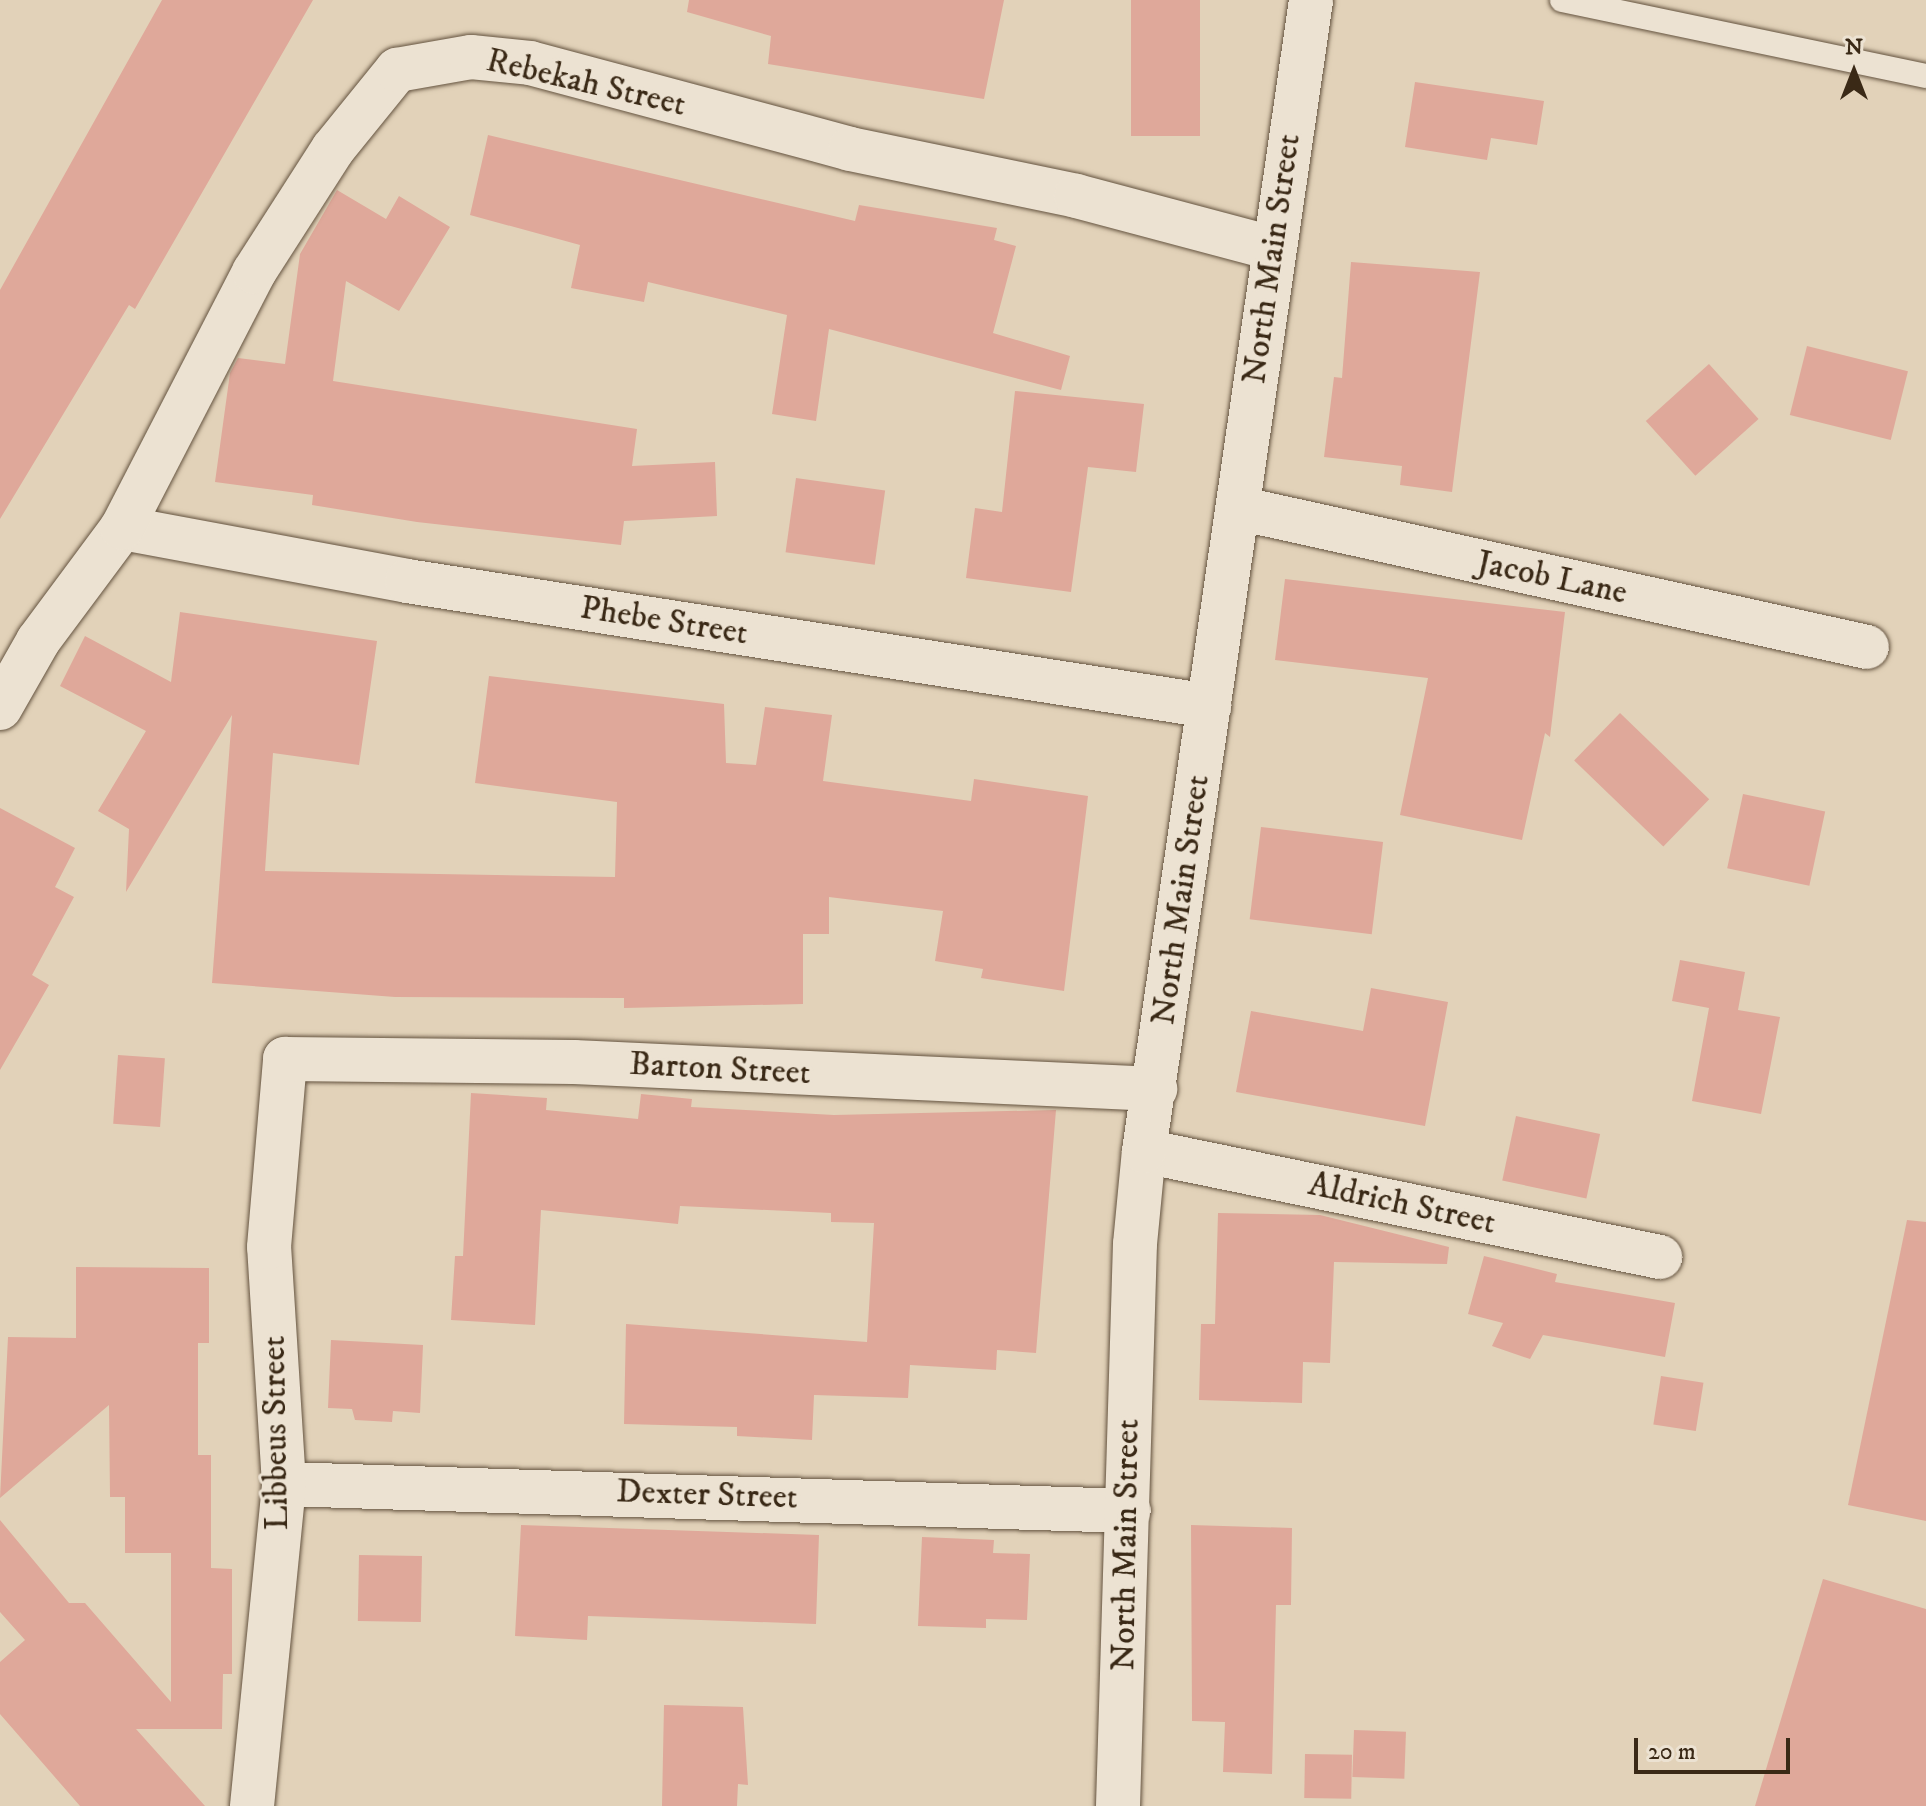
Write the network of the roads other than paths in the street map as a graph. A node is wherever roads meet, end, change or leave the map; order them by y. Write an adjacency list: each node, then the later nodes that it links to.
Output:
1 (1311, 0): 4 (street, North Main Street)
2 (1562, 0): 3 (lane)
3 (1926, 76)
4 (1272, 248): 5 (street, North Main Street); 6 (street, Rebekah Street)
5 (1238, 508): 7 (street, Jacob Lane); 8 (street, North Main Street)
6 (122, 528): 8 (street, Phebe Street); 9 (street, Rebekah Street)
7 (1867, 647)
8 (1209, 706): 11 (street, North Main Street)
9 (0, 708)
10 (285, 1059): 11 (street, Barton Street); 14 (street, Libbeus Street)
11 (1155, 1089): 12 (street, North Main Street)
12 (1144, 1151): 13 (street, Aldrich Street); 15 (street, North Main Street)
13 (1660, 1257)
14 (284, 1484): 15 (street, Dexter Street); 16 (street, Libbeus Street)
15 (1129, 1511): 17 (street, North Main Street)
16 (252, 1806)
17 (1118, 1806)

